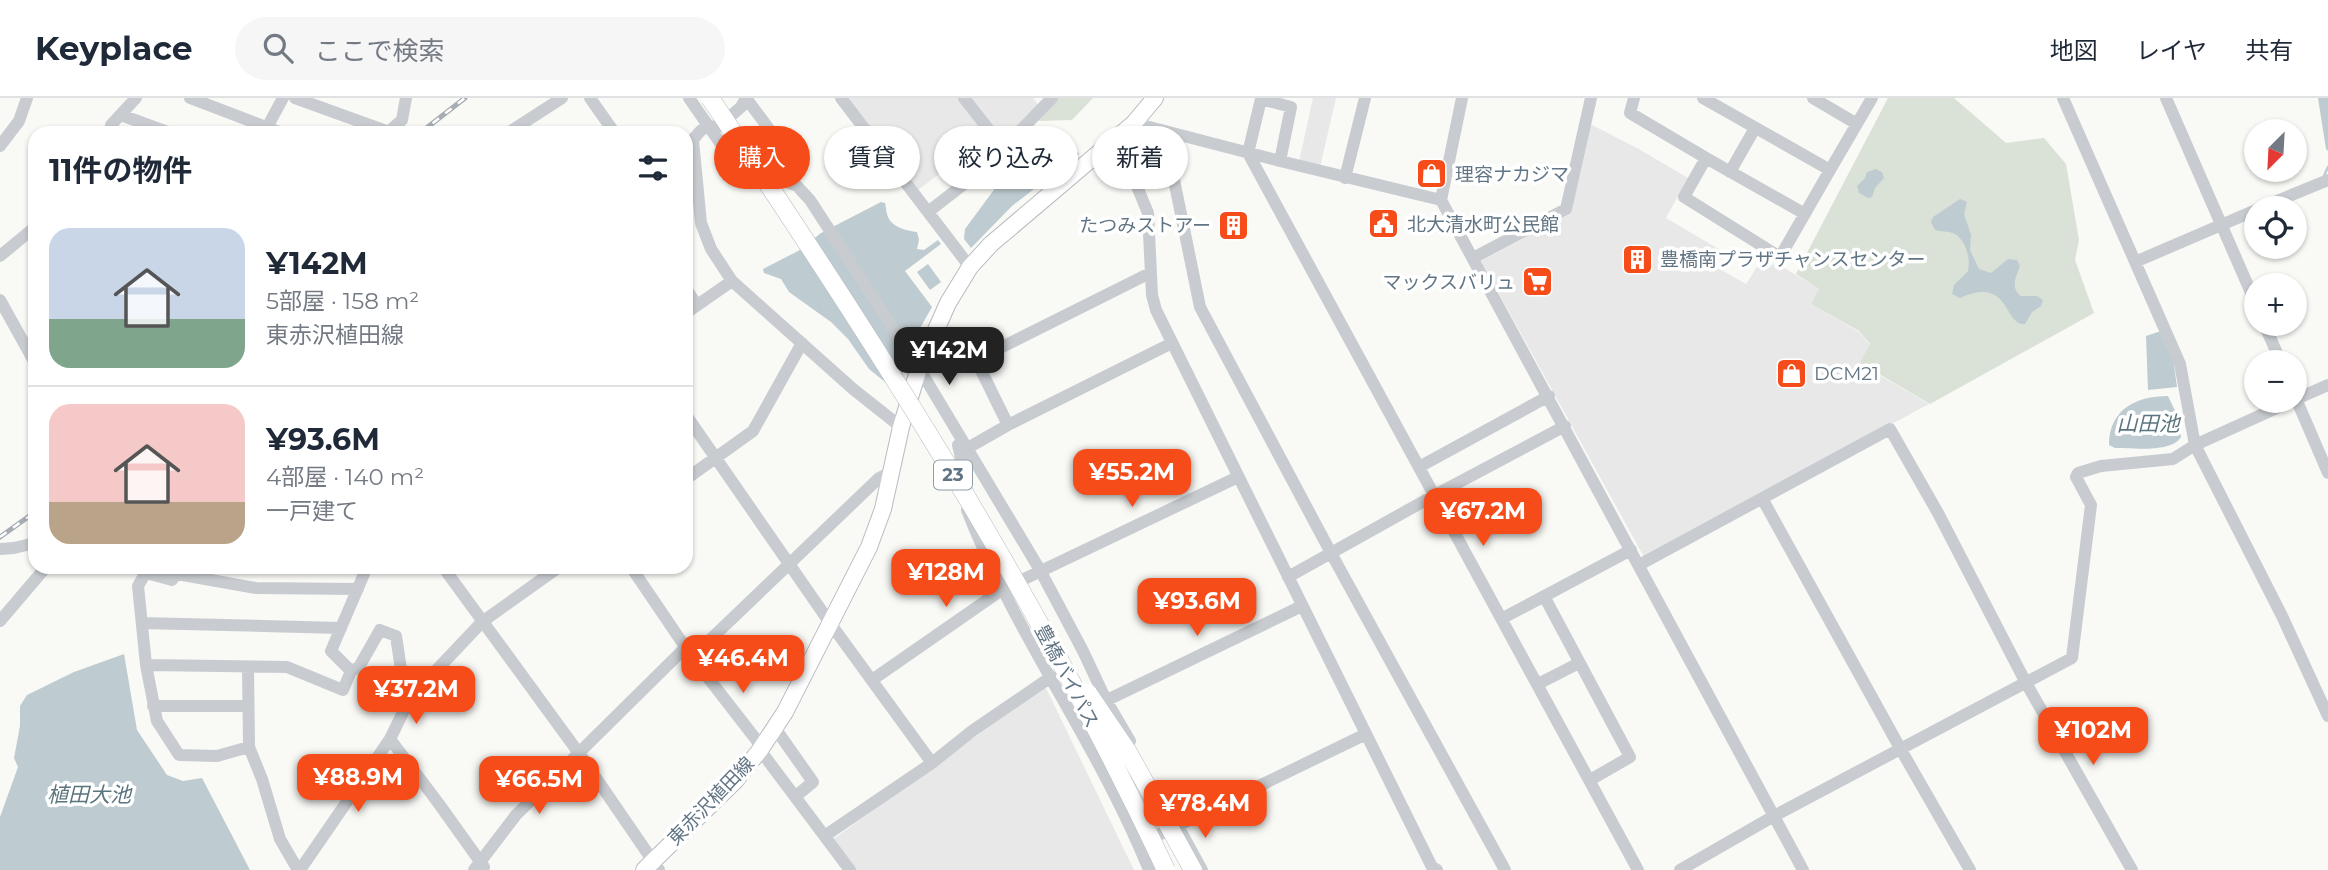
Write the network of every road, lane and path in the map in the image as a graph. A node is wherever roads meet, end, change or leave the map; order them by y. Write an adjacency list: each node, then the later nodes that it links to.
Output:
1 (26, 98): 46 (street)
2 (136, 98): 26 (street)
3 (190, 98): 31 (street)
4 (283, 98): 32 (street)
5 (295, 98): 33 (street)
6 (407, 98): 34 (street)
7 (562, 98): 35 (street)
8 (590, 98): 36 (street)
9 (689, 98): 37 (street)
10 (710, 98): 124 (highway, 豊橋バイパス / 23, bridge)
11 (746, 98): 37 (street); 38 (street)
12 (841, 98): 61 (street)
13 (964, 98): 39 (street)
14 (1052, 98): 40 (street)
15 (1365, 98): 54 (street)
16 (1462, 98): 60 (street)
17 (1591, 98): 67 (street)
18 (1634, 98): 48 (street)
19 (1703, 98): 25 (street)
20 (1813, 98): 28 (street)
21 (1872, 98): 28 (street)
22 (2063, 98): 68 (street)
23 (2166, 98): 64 (street)
24 (1151, 99): 27 (main road, 東赤沢植田線)
25 (1727, 104): 43 (street)
26 (121, 115): 29 (street); 30 (street)
27 (1134, 123): 41 (main road, 東赤沢植田線); 42 (street)
28 (1857, 124): 52 (street)
29 (111, 126)
30 (151, 126)
31 (256, 126)
32 (268, 126)
33 (372, 126)
34 (395, 126)
35 (519, 126)
36 (610, 126)
37 (708, 126): 45 (street); 82 (street)
38 (767, 126)
39 (986, 126)
40 (1025, 126)
41 (1131, 126)
42 (1145, 126)
43 (1755, 128): 52 (street); 53 (street)
44 (1188, 137): 47 (street)
45 (693, 139)
46 (0, 146)
47 (1248, 153): 50 (street); 50 (street); 96 (street)
48 (1706, 158): 53 (street); 62 (street)
49 (1092, 159): 69 (main road, 東赤沢植田線)
50 (1280, 161): 54 (street)
51 (693, 165): 72 (street)
52 (1830, 170): 62 (street)
53 (1730, 172): 62 (street)
54 (1345, 178): 60 (street)
55 (2328, 180): 59 (street)
56 (958, 189): 61 (street)
57 (1138, 189): 70 (street)
58 (1176, 189): 106 (street)
59 (2289, 196)
60 (1441, 200): 67 (street)
61 (928, 212): 69 (street)
62 (1805, 214)
63 (2244, 215): 64 (street)
64 (2222, 225): 68 (street); 71 (street)
65 (28, 233): 66 (street)
66 (0, 256)
67 (1473, 258): 85 (street)
68 (2135, 262): 93 (street)
69 (970, 267): 82 (main road, 東赤沢植田線)
70 (1150, 273): 80 (street); 90 (street)
71 (2244, 276)
72 (732, 281): 75 (street); 79 (street)
73 (693, 299): 75 (street)
74 (0, 300): 77 (street)
75 (697, 305): 76 (street)
76 (693, 308)
77 (8, 312): 78 (street); 81 (street)
78 (0, 324)
79 (802, 342): 92 (street); 95 (street)
80 (1171, 343): 90 (street); 100 (street)
81 (28, 350)
82 (919, 368): 88 (street); 92 (main road, 東赤沢植田線)
83 (2328, 385): 84 (street)
84 (2307, 393)
85 (1549, 396): 91 (street); 96 (street)
86 (2262, 413): 93 (street)
87 (2301, 413): 98 (street)
88 (949, 422): 94 (street); 121 (street)
89 (693, 425): 95 (street)
90 (1008, 425): 94 (street)
91 (1565, 426): 101 (street); 105 (street)
92 (901, 427): 97 (main road, 東赤沢植田線)
93 (2195, 445): 138 (street); 145 (street)
94 (966, 449): 109 (street)
95 (716, 458): 99 (street); 107 (street)
96 (1419, 467): 101 (street)
97 (891, 472): 107 (street); 129 (main road, 東赤沢植田線)
98 (2328, 473)
99 (693, 474)
100 (1238, 477): 109 (street); 119 (street)
101 (1435, 495): 106 (street); 125 (street)
102 (1763, 500): 108 (street); 138 (street); 150 (street)
103 (28, 545): 104 (street)
104 (0, 549)
105 (1631, 550): 108 (street); 122 (street)
106 (1331, 553): 119 (street); 171 (street)
107 (790, 564): 129 (street); 131 (street)
108 (1639, 565): 156 (street)
109 (1040, 570): 121 (street); 141 (street)
110 (40, 574): 126 (street)
111 (146, 574): 128 (street)
112 (158, 574): 113 (street)
113 (177, 574)
114 (197, 574): 120 (street)
115 (365, 574): 120 (street)
116 (448, 574): 127 (street)
117 (549, 574): 127 (street)
118 (636, 574): 131 (street)
119 (1288, 577): 123 (street)
120 (358, 589): 130 (street)
121 (1003, 589): 136 (street); 137 (street)
122 (1544, 596): 125 (street); 132 (street)
123 (1303, 606): 141 (street); 147 (street)
124 (1032, 613): 157 (highway, 豊橋バイパス / 23, bridge); 169 (highway, 23, bridge)
125 (1503, 618): 139 (street)
126 (0, 621)
127 (482, 622): 140 (street); 152 (street)
128 (142, 623): 130 (street); 133 (street)
129 (830, 624): 137 (street); 146 (main road, 東赤沢植田線)
130 (341, 628): 135 (street)
131 (692, 657): 151 (street); 152 (street)
132 (1579, 663): 139 (street); 154 (street)
133 (146, 665): 134 (street); 142 (street)
134 (248, 667): 135 (street); 143 (street)
135 (351, 671): 140 (street)
136 (1051, 677): 144 (street); 153 (street)
137 (872, 680): 153 (street)
138 (2025, 681): 150 (street); 176 (street)
139 (1538, 684): 154 (street)
140 (410, 698): 148 (street)
141 (1106, 700): 144 (street); 158 (street)
142 (153, 706): 143 (street); 149 (street)
143 (248, 706): 149 (street)
144 (1071, 715): 160 (street)
145 (2328, 716)
146 (775, 728): 151 (main road, 東赤沢植田線); 155 (street)
147 (1366, 734): 158 (street); 163 (street)
148 (390, 739): 162 (street); 164 (street)
149 (249, 747): 164 (street)
150 (1900, 748): 156 (street); 175 (street)
151 (760, 750): 155 (street); 161 (main road, 東赤沢植田線)
152 (579, 753): 161 (street); 162 (street)
153 (932, 763): 159 (street)
154 (1590, 780): 172 (street)
155 (796, 796): 159 (street)
156 (1774, 816): 173 (street); 174 (street)
157 (1142, 821): 167 (highway, 23); 168 (highway, 豊橋バイパス / 23, bridge)
158 (1178, 825): 160 (street); 170 (street)
159 (826, 835): 165 (street)
160 (1139, 845): 166 (street)
161 (652, 867)
162 (480, 868)
163 (1432, 869)
164 (299, 870)
165 (850, 870)
166 (1149, 870)
167 (1156, 870)
168 (1166, 870)
169 (1193, 870)
170 (1202, 870)
171 (1505, 870)
172 (1638, 870)
173 (1681, 870)
174 (1803, 870)
175 (1970, 870)
176 (2132, 870)

